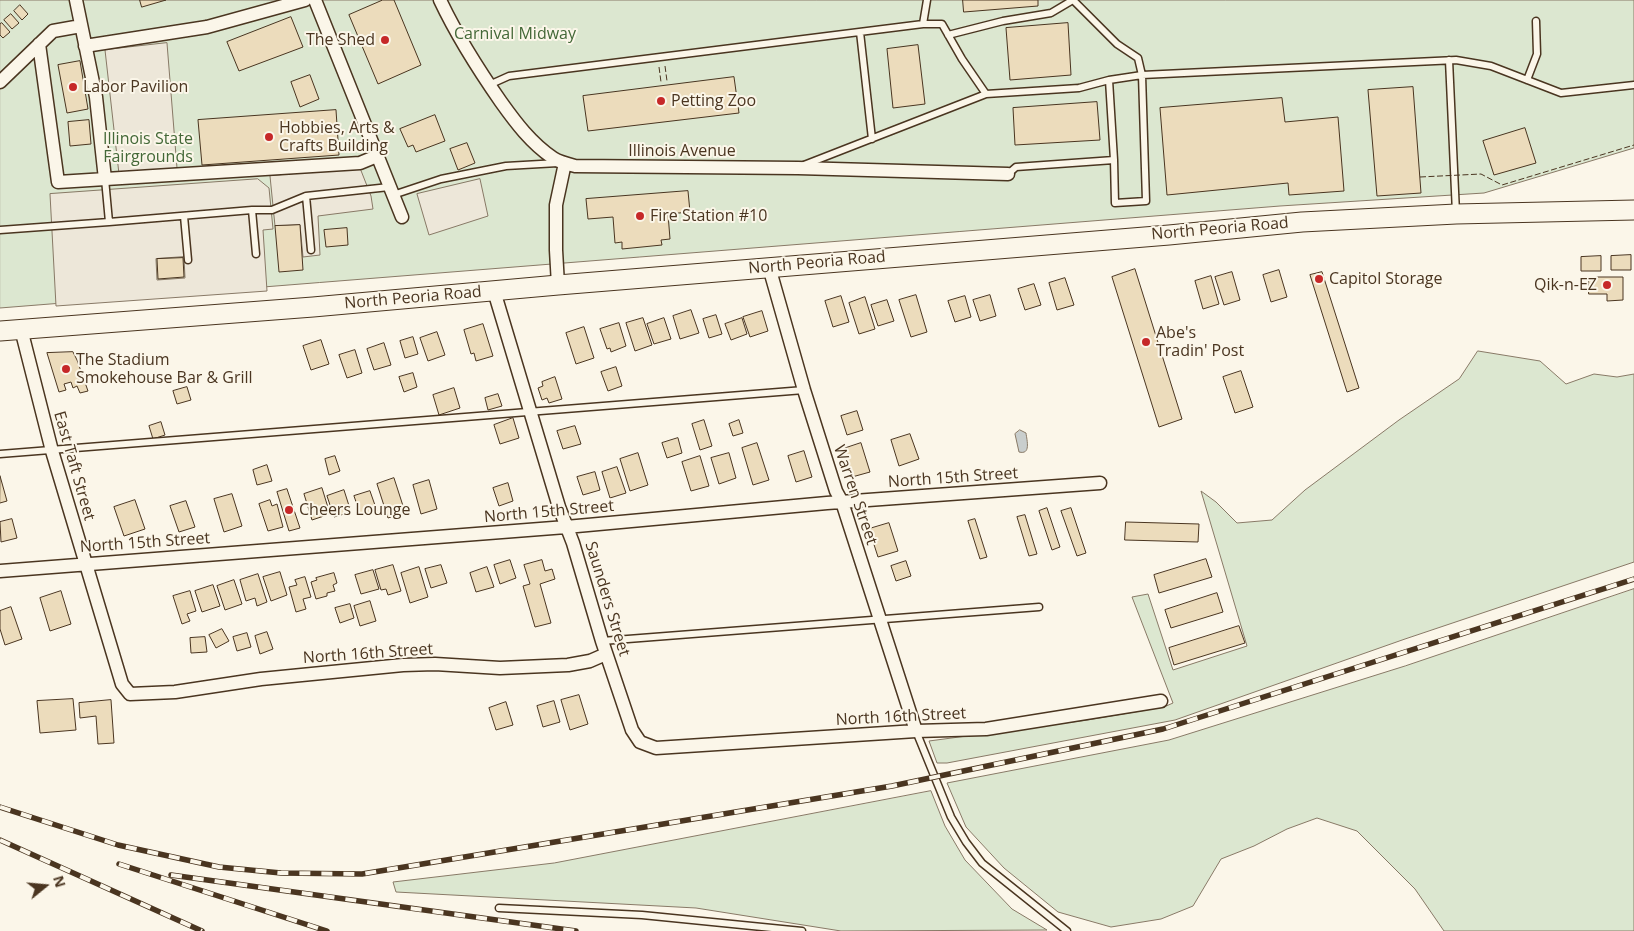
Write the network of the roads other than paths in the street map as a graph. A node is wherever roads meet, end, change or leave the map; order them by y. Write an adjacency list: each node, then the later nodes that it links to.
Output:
1 (76, 0): 9 (street)
2 (305, 0): 13 (street)
3 (315, 0): 23 (street)
4 (440, 0): 19 (street, Illinois Avenue)
5 (926, 0): 8 (lane)
6 (1073, 0): 11 (lane); 15 (lane)
7 (1536, 21): 17 (lane)
8 (923, 24): 10 (lane); 11 (lane)
9 (81, 26): 12 (street); 13 (street)
10 (860, 32): 19 (lane); 22 (lane)
11 (948, 35): 21 (lane)
12 (39, 44): 18 (street); 28 (street)
13 (85, 46): 28 (street)
14 (1449, 60): 15 (lane); 17 (lane); 33 (lane)
15 (1142, 75): 16 (lane); 24 (lane)
16 (1109, 80): 21 (lane); 24 (lane)
17 (1527, 80): 20 (lane)
18 (0, 82)
19 (489, 85): 25 (street, Illinois Avenue)
20 (1634, 85)
21 (986, 94): 22 (lane)
22 (872, 139): 26 (lane)
23 (377, 156): 28 (street); 29 (street)
24 (1114, 160): 27 (lane)
25 (565, 163): 26 (street, Illinois Avenue); 29 (lane); 42 (street)
26 (798, 168): 27 (street, Illinois Avenue)
27 (1008, 174)
28 (105, 179): 36 (lane)
29 (391, 191): 30 (lane); 35 (street)
30 (306, 196): 31 (lane); 38 (lane)
31 (252, 210): 34 (lane); 39 (lane)
32 (1634, 210): 33 (main road, North Peoria Road)
33 (1456, 214): 41 (main road, North Peoria Road)
34 (184, 216): 36 (lane); 40 (lane)
35 (402, 217)
36 (109, 222): 37 (lane)
37 (0, 230)
38 (311, 250)
39 (256, 254)
40 (188, 260)
41 (769, 267): 42 (main road, North Peoria Road); 46 (street, Warren Street)
42 (558, 285): 43 (main road, North Peoria Road)
43 (494, 291): 44 (main road, North Peoria Road); 47 (street, Saunders Street)
44 (21, 329): 45 (main road, North Peoria Road); 48 (street, East Taft Street)
45 (0, 331)
46 (804, 390): 47 (lane); 51 (street, Warren Street)
47 (530, 412): 48 (lane); 52 (street, Saunders Street)
48 (52, 451): 49 (lane); 53 (street, East Taft Street)
49 (0, 454)
50 (1100, 483): 51 (street, North 15th Street)
51 (842, 502): 52 (street, North 15th Street); 56 (street, Warren Street)
52 (566, 527): 53 (street, North 15th Street); 57 (street, Saunders Street)
53 (85, 564): 54 (street, North 15th Street); 59 (street, East Taft Street)
54 (0, 571)
55 (1039, 606): 56 (lane)
56 (880, 619): 57 (lane); 61 (street, Warren Street)
57 (602, 641): 58 (street, Saunders Street)
58 (606, 654): 59 (street, North 16th Street); 62 (street, Saunders Street)
59 (130, 694)
60 (1161, 701): 61 (street, North 16th Street)
61 (916, 731): 62 (street, North 16th Street); 65 (lane)
62 (640, 742)
63 (499, 908): 64 (lane)
64 (802, 931)
65 (1064, 931)

